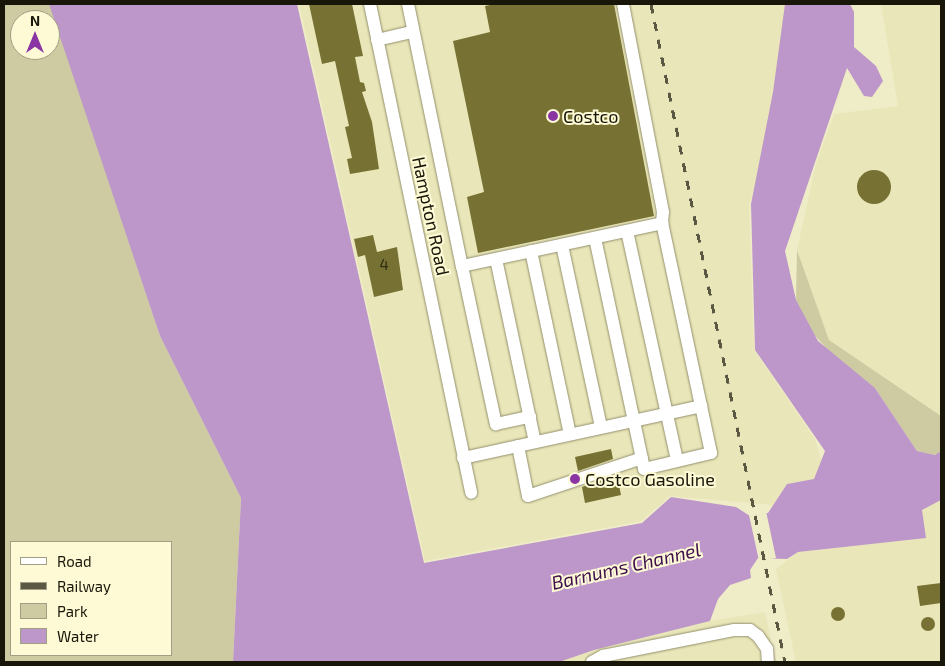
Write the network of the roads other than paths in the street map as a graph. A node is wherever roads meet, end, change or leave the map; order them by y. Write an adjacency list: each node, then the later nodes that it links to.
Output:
1 (408, 4): 4 (street)
2 (623, 4): 6 (street)
3 (372, 7): 5 (street, Hampton Road)
4 (412, 32): 5 (street); 12 (street)
5 (377, 40): 21 (street, Hampton Road)
6 (662, 223): 7 (street); 13 (street)
7 (627, 230): 8 (street); 14 (street)
8 (595, 238): 9 (street); 16 (street)
9 (562, 244): 10 (street); 17 (street)
10 (531, 251): 11 (street); 18 (street)
11 (496, 259): 12 (street); 15 (street)
12 (462, 266): 15 (street)
13 (700, 406): 14 (street); 23 (street)
14 (666, 413): 16 (street); 23 (street)
15 (530, 417): 19 (street)
16 (633, 420): 17 (street); 22 (street)
17 (602, 427): 18 (street)
18 (570, 434): 19 (street)
19 (535, 442): 20 (street)
20 (518, 446): 21 (street); 22 (street)
21 (464, 458): 24 (street, Hampton Road)
22 (642, 458): 23 (street)
23 (677, 461)
24 (471, 492)
25 (592, 662): 26 (street)
26 (768, 662)

